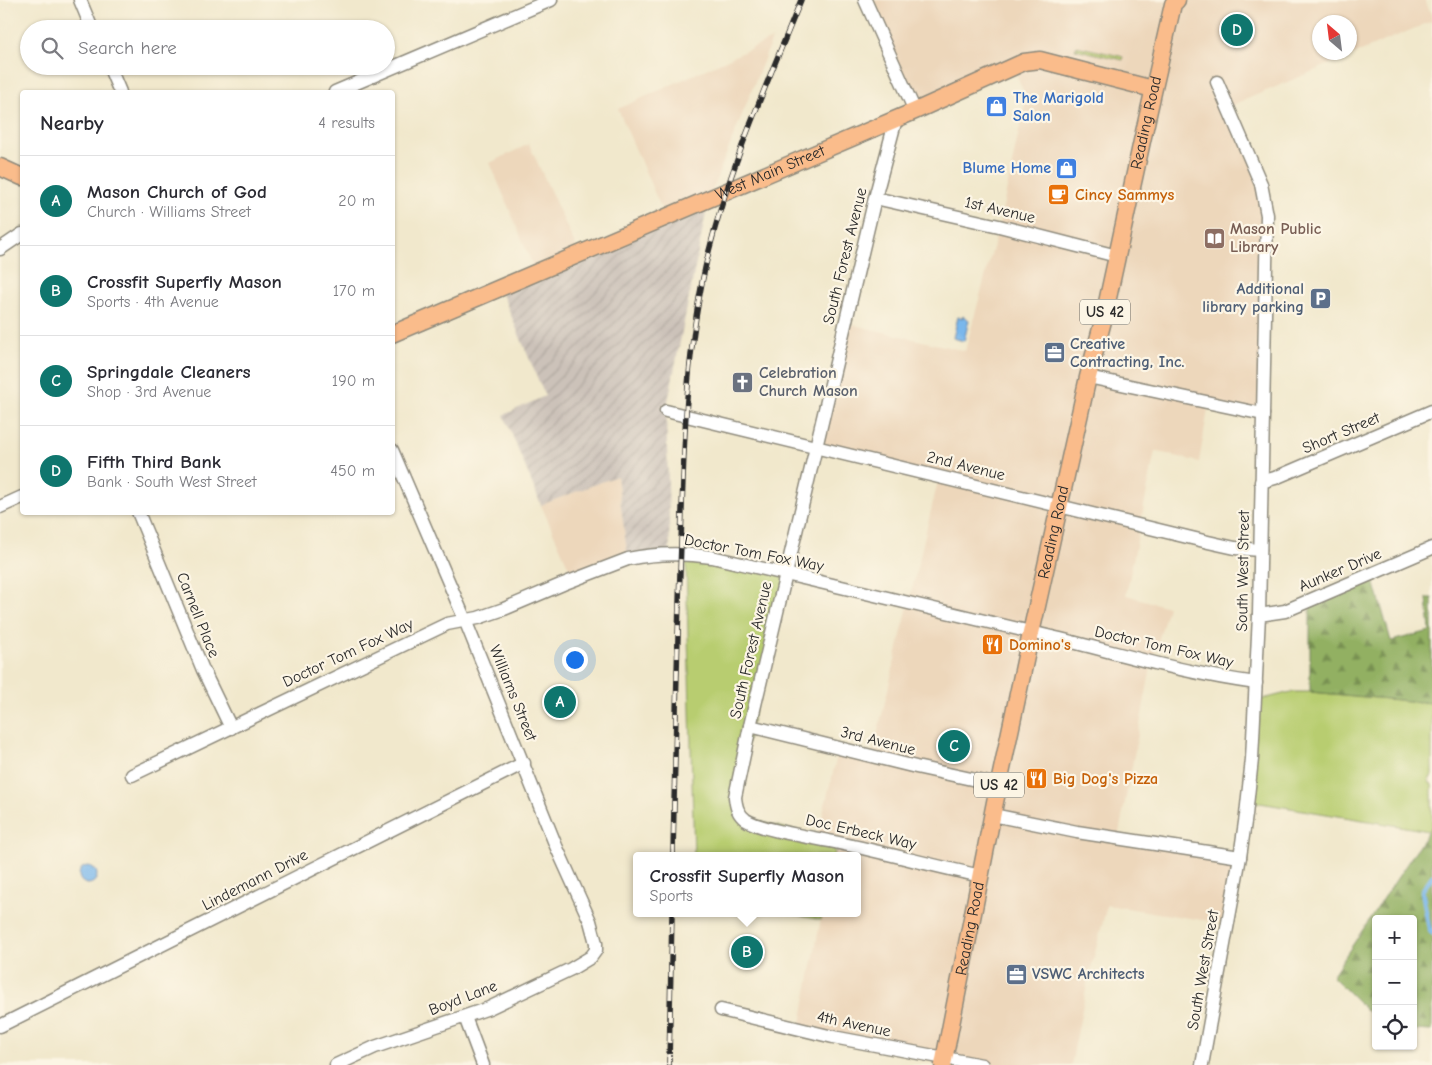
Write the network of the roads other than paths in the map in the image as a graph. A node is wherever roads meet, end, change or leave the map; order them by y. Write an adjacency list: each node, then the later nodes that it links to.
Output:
1 (80, 0): 6 (street)
2 (551, 0): 5 (street)
3 (865, 0): 14 (street)
4 (1174, 1): 11 (main road, Reading Road / US 42)
5 (521, 6): 7 (street)
6 (88, 20)
7 (395, 64)
8 (113, 75): 12 (street)
9 (371, 75): 13 (street)
10 (1217, 82): 26 (street, South West Street)
11 (1153, 89): 14 (main road, West Main Street); 21 (main road, Reading Road / US 42)
12 (119, 90)
13 (338, 90)
14 (914, 111): 15 (main road, West Main Street)
15 (896, 119): 18 (street, South Forest Avenue); 22 (main road, West Main Street)
16 (0, 167): 17 (main road)
17 (20, 176)
18 (875, 198): 21 (street, 1st Avenue); 27 (street, South Forest Avenue)
19 (20, 235): 20 (street)
20 (0, 249)
21 (1117, 256): 23 (main road, Reading Road / US 42)
22 (395, 333)
23 (1088, 378): 26 (street); 31 (main road, Reading Road / US 42)
24 (666, 410): 27 (street, 2nd Avenue)
25 (1432, 411): 29 (street, Short Street)
26 (1263, 414): 29 (street, South West Street)
27 (816, 446): 31 (street, 2nd Avenue); 36 (street, South Forest Avenue)
28 (395, 457): 38 (street, Williams Street)
29 (1262, 482): 35 (street, South West Street)
30 (20, 498): 32 (street)
31 (1060, 506): 35 (street, 2nd Avenue); 39 (main road, Reading Road / US 42)
32 (0, 507)
33 (139, 515): 42 (street, Carnell Place)
34 (1432, 548): 37 (street, Aunker Drive)
35 (1260, 550): 37 (street, South West Street)
36 (786, 574): 38 (street, Doctor Tom Fox Way); 39 (street, Doctor Tom Fox Way); 41 (street, South Forest Avenue)
37 (1259, 615): 40 (street, South West Street)
38 (465, 620): 42 (street, Doctor Tom Fox Way); 43 (street, Williams Street)
39 (1031, 633): 40 (street, Doctor Tom Fox Way); 45 (main road, Reading Road / US 42)
40 (1256, 683): 48 (street, South West Street)
41 (750, 726): 45 (street, 3rd Avenue); 46 (street, South Forest Avenue)
42 (231, 728): 44 (street, Doctor Tom Fox Way)
43 (524, 763): 50 (street, Williams Street); 53 (street, Lindemann Drive)
44 (132, 775)
45 (999, 785): 47 (main road, Reading Road / US 42)
46 (738, 811): 49 (street, Doc Erbeck Way)
47 (993, 815): 48 (street); 49 (main road, Reading Road / US 42)
48 (1240, 857): 58 (street, South West Street)
49 (981, 876): 54 (main road, Reading Road / US 42)
50 (596, 950): 52 (street, Boyd Lane)
51 (721, 1010): 54 (street, 4th Avenue)
52 (465, 1017): 55 (street, Boyd Lane); 56 (street)
53 (0, 1026)
54 (944, 1062): 57 (street, 4th Avenue)
55 (336, 1065)
56 (482, 1065)
57 (982, 1065)
58 (1202, 1065)

